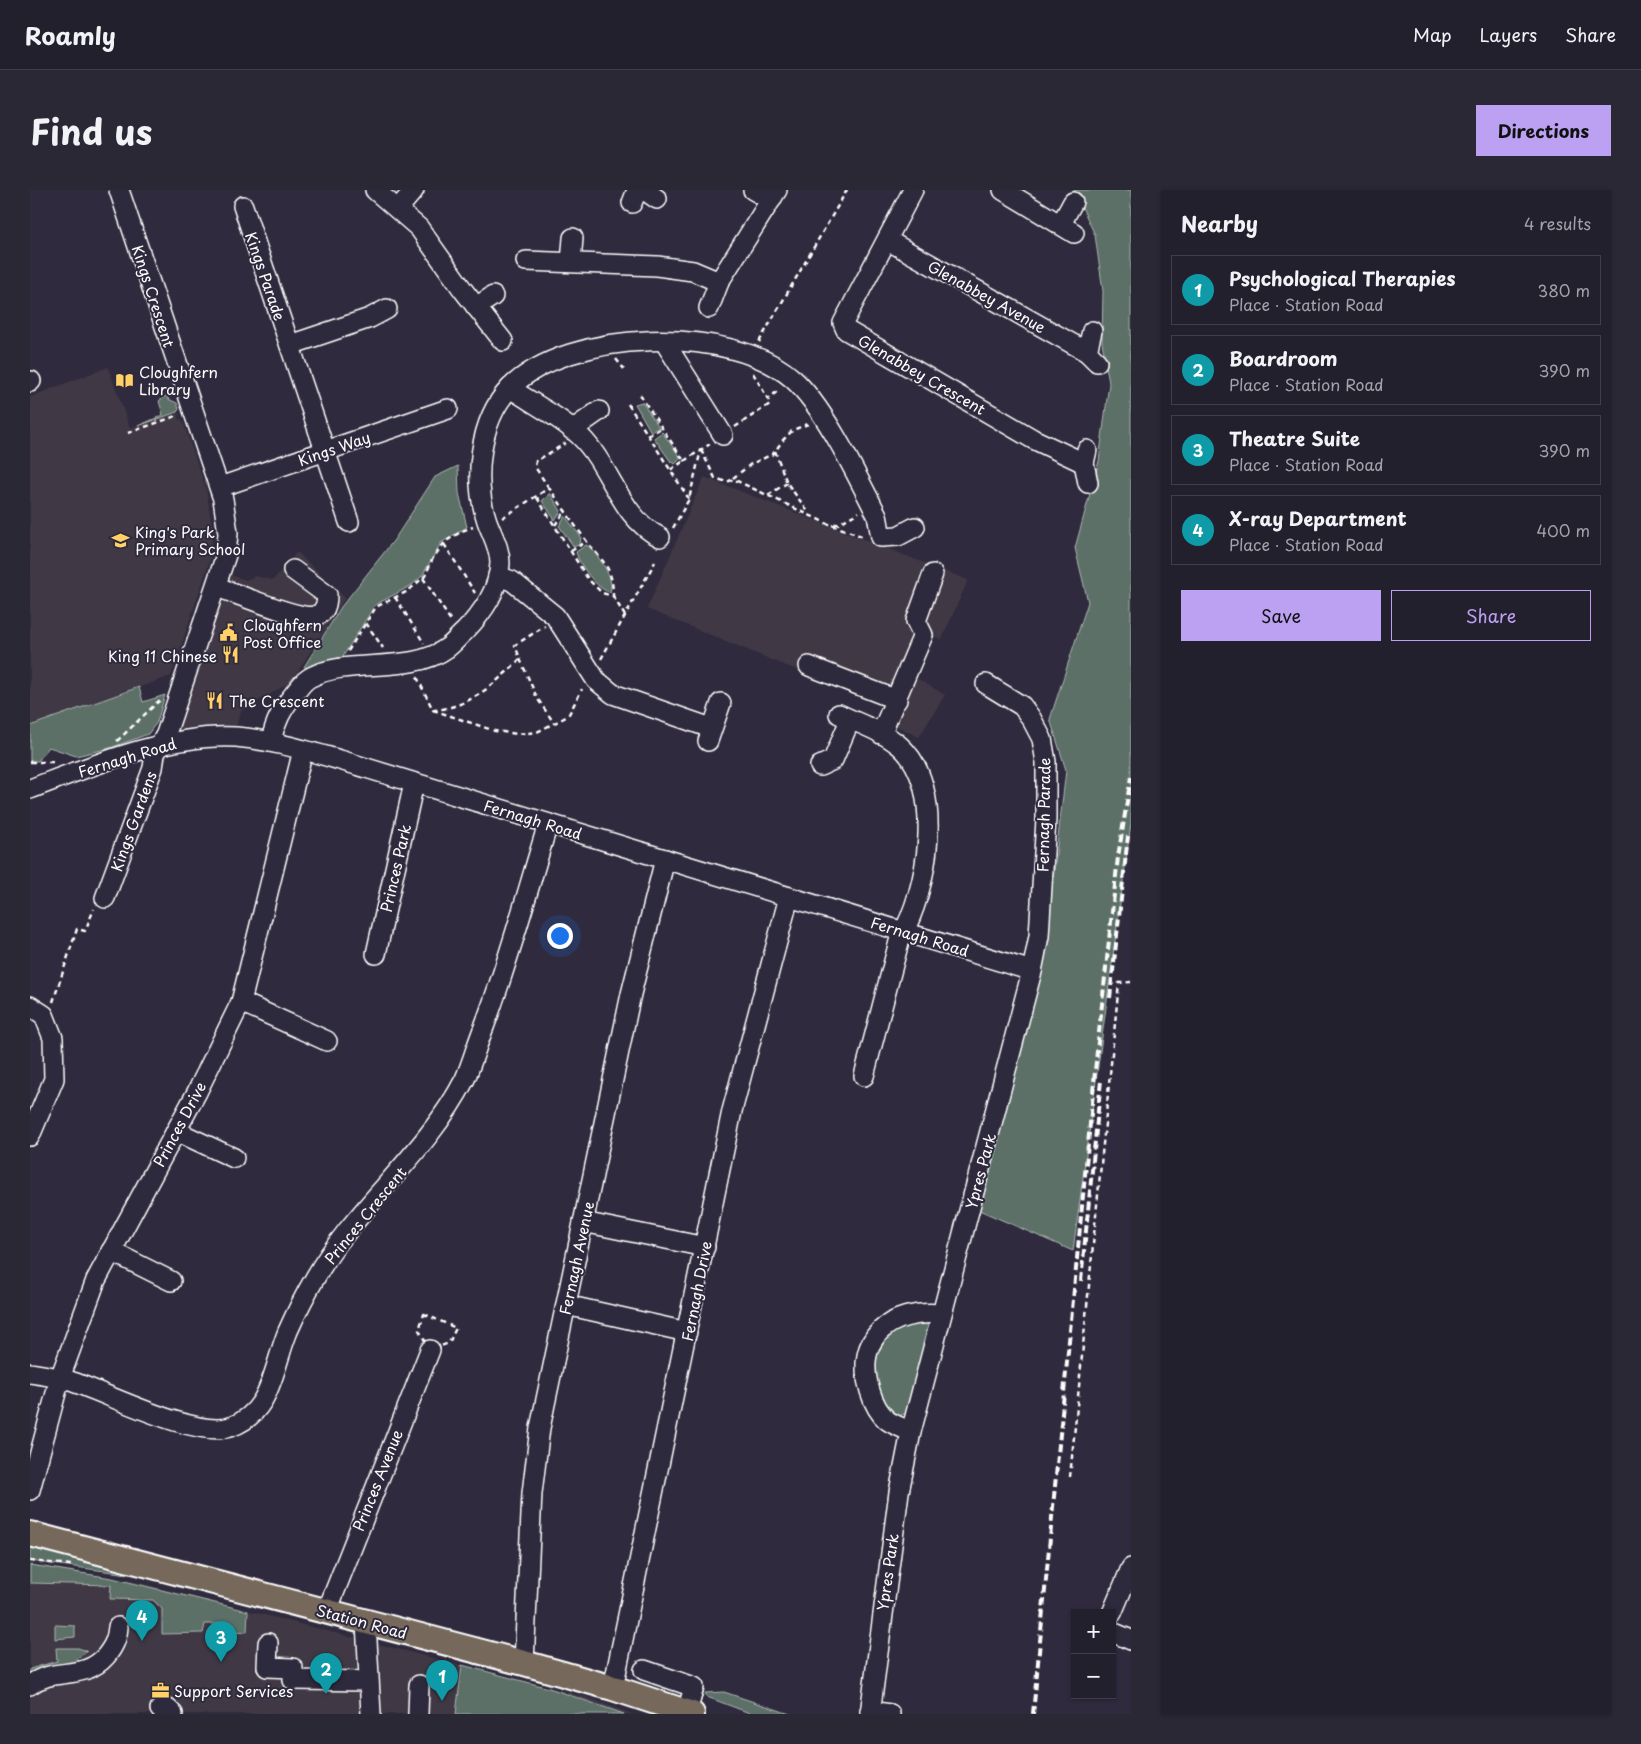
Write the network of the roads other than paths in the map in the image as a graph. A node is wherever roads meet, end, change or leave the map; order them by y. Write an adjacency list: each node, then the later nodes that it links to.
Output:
1 (119, 190): 31 (street, Kings Crescent)
2 (375, 190): 10 (street)
3 (414, 190): 10 (street)
4 (753, 190): 7 (street)
5 (913, 190): 12 (street, Glenabbey Crescent)
6 (1002, 190): 8 (street)
7 (774, 195): 15 (street)
8 (1072, 202)
9 (242, 206): 23 (street, Kings Parade)
10 (398, 208): 17 (street)
11 (573, 238): 14 (street)
12 (887, 240): 20 (street, Glenabbey Avenue); 30 (street, Glenabbey Crescent)
13 (526, 261): 14 (street)
14 (571, 262): 15 (street)
15 (720, 282): 18 (street)
16 (493, 296): 17 (street)
17 (476, 307): 21 (street)
18 (709, 308)
19 (387, 309): 23 (street)
20 (1092, 331)
21 (503, 341)
22 (664, 341): 24 (street); 28 (street); 33 (street)
23 (290, 346): 29 (street, Kings Parade)
24 (510, 388): 27 (street); 37 (street)
25 (448, 409): 29 (street, Kings Way)
26 (599, 411): 27 (street)
27 (576, 433): 34 (street)
28 (723, 435)
29 (325, 452): 31 (street, Kings Way); 32 (street, Kings Parade)
30 (1088, 483)
31 (220, 487): 38 (street, Kings Crescent)
32 (348, 522)
33 (915, 527)
34 (666, 533)
35 (293, 570): 38 (street)
36 (933, 574): 41 (street)
37 (498, 576): 42 (street); 44 (street)
38 (217, 587): 45 (street, Kings Crescent)
39 (809, 666): 41 (street)
40 (986, 684): 56 (street, Fernagh Parade)
41 (897, 700): 43 (street)
42 (721, 703)
43 (881, 734): 47 (street); 54 (street)
44 (271, 742): 45 (street, Fernagh Road); 46 (street, Fernagh Road)
45 (160, 744): 49 (street, Fernagh Road); 53 (street, Kings Gardens)
46 (303, 750): 48 (street, Fernagh Road); 57 (street, Princes Drive)
47 (820, 766)
48 (414, 783): 50 (street, Fernagh Road); 55 (street, Princes Park)
49 (30, 789)
50 (548, 824): 51 (street, Fernagh Road); 74 (street, Princes Crescent)
51 (666, 859): 52 (street, Fernagh Road); 65 (street, Fernagh Avenue)
52 (789, 896): 54 (street, Fernagh Road); 66 (street, Fernagh Drive)
53 (105, 898)
54 (904, 931): 56 (street, Fernagh Road); 61 (street)
55 (376, 954)
56 (1032, 971): 59 (street, Fernagh Parade)
57 (241, 1002): 60 (street); 62 (street, Princes Drive)
58 (37, 1011): 63 (street)
59 (1018, 1028): 70 (street, Ypres Park)
60 (327, 1041)
61 (864, 1076)
62 (176, 1131): 64 (street); 67 (street, Princes Drive)
63 (30, 1136)
64 (234, 1158)
65 (583, 1222): 66 (street); 69 (street, Fernagh Avenue)
66 (705, 1247): 71 (street, Fernagh Drive)
67 (112, 1251): 68 (street); 74 (street, Princes Drive)
68 (171, 1281)
69 (566, 1305): 71 (street); 86 (street, Fernagh Avenue)
70 (941, 1314): 75 (street, Ypres Park); 75 (street)
71 (688, 1332): 91 (street, Fernagh Drive)
72 (430, 1350): 80 (street, Princes Avenue)
73 (30, 1373): 74 (street, Princes Crescent)
74 (60, 1378): 76 (street, Princes Drive)
75 (911, 1432): 93 (street, Ypres Park)
76 (30, 1490)
77 (30, 1534): 80 (main road, Station Road)
78 (1131, 1568): 79 (street)
79 (1114, 1609)
80 (327, 1611): 81 (main road, Station Road)
81 (366, 1622): 86 (main road, Station Road); 88 (street)
82 (118, 1628): 89 (street)
83 (1116, 1634): 84 (street)
84 (1131, 1640)
85 (268, 1643): 88 (street)
86 (524, 1663): 91 (main road, Station Road)
87 (644, 1670): 92 (street)
88 (368, 1681): 94 (street)
89 (30, 1684)
90 (419, 1685): 95 (street)
91 (613, 1688): 92 (main road, Station Road)
92 (689, 1713)
93 (870, 1713): 96 (street)
94 (371, 1714)
95 (418, 1714)
96 (890, 1714)

